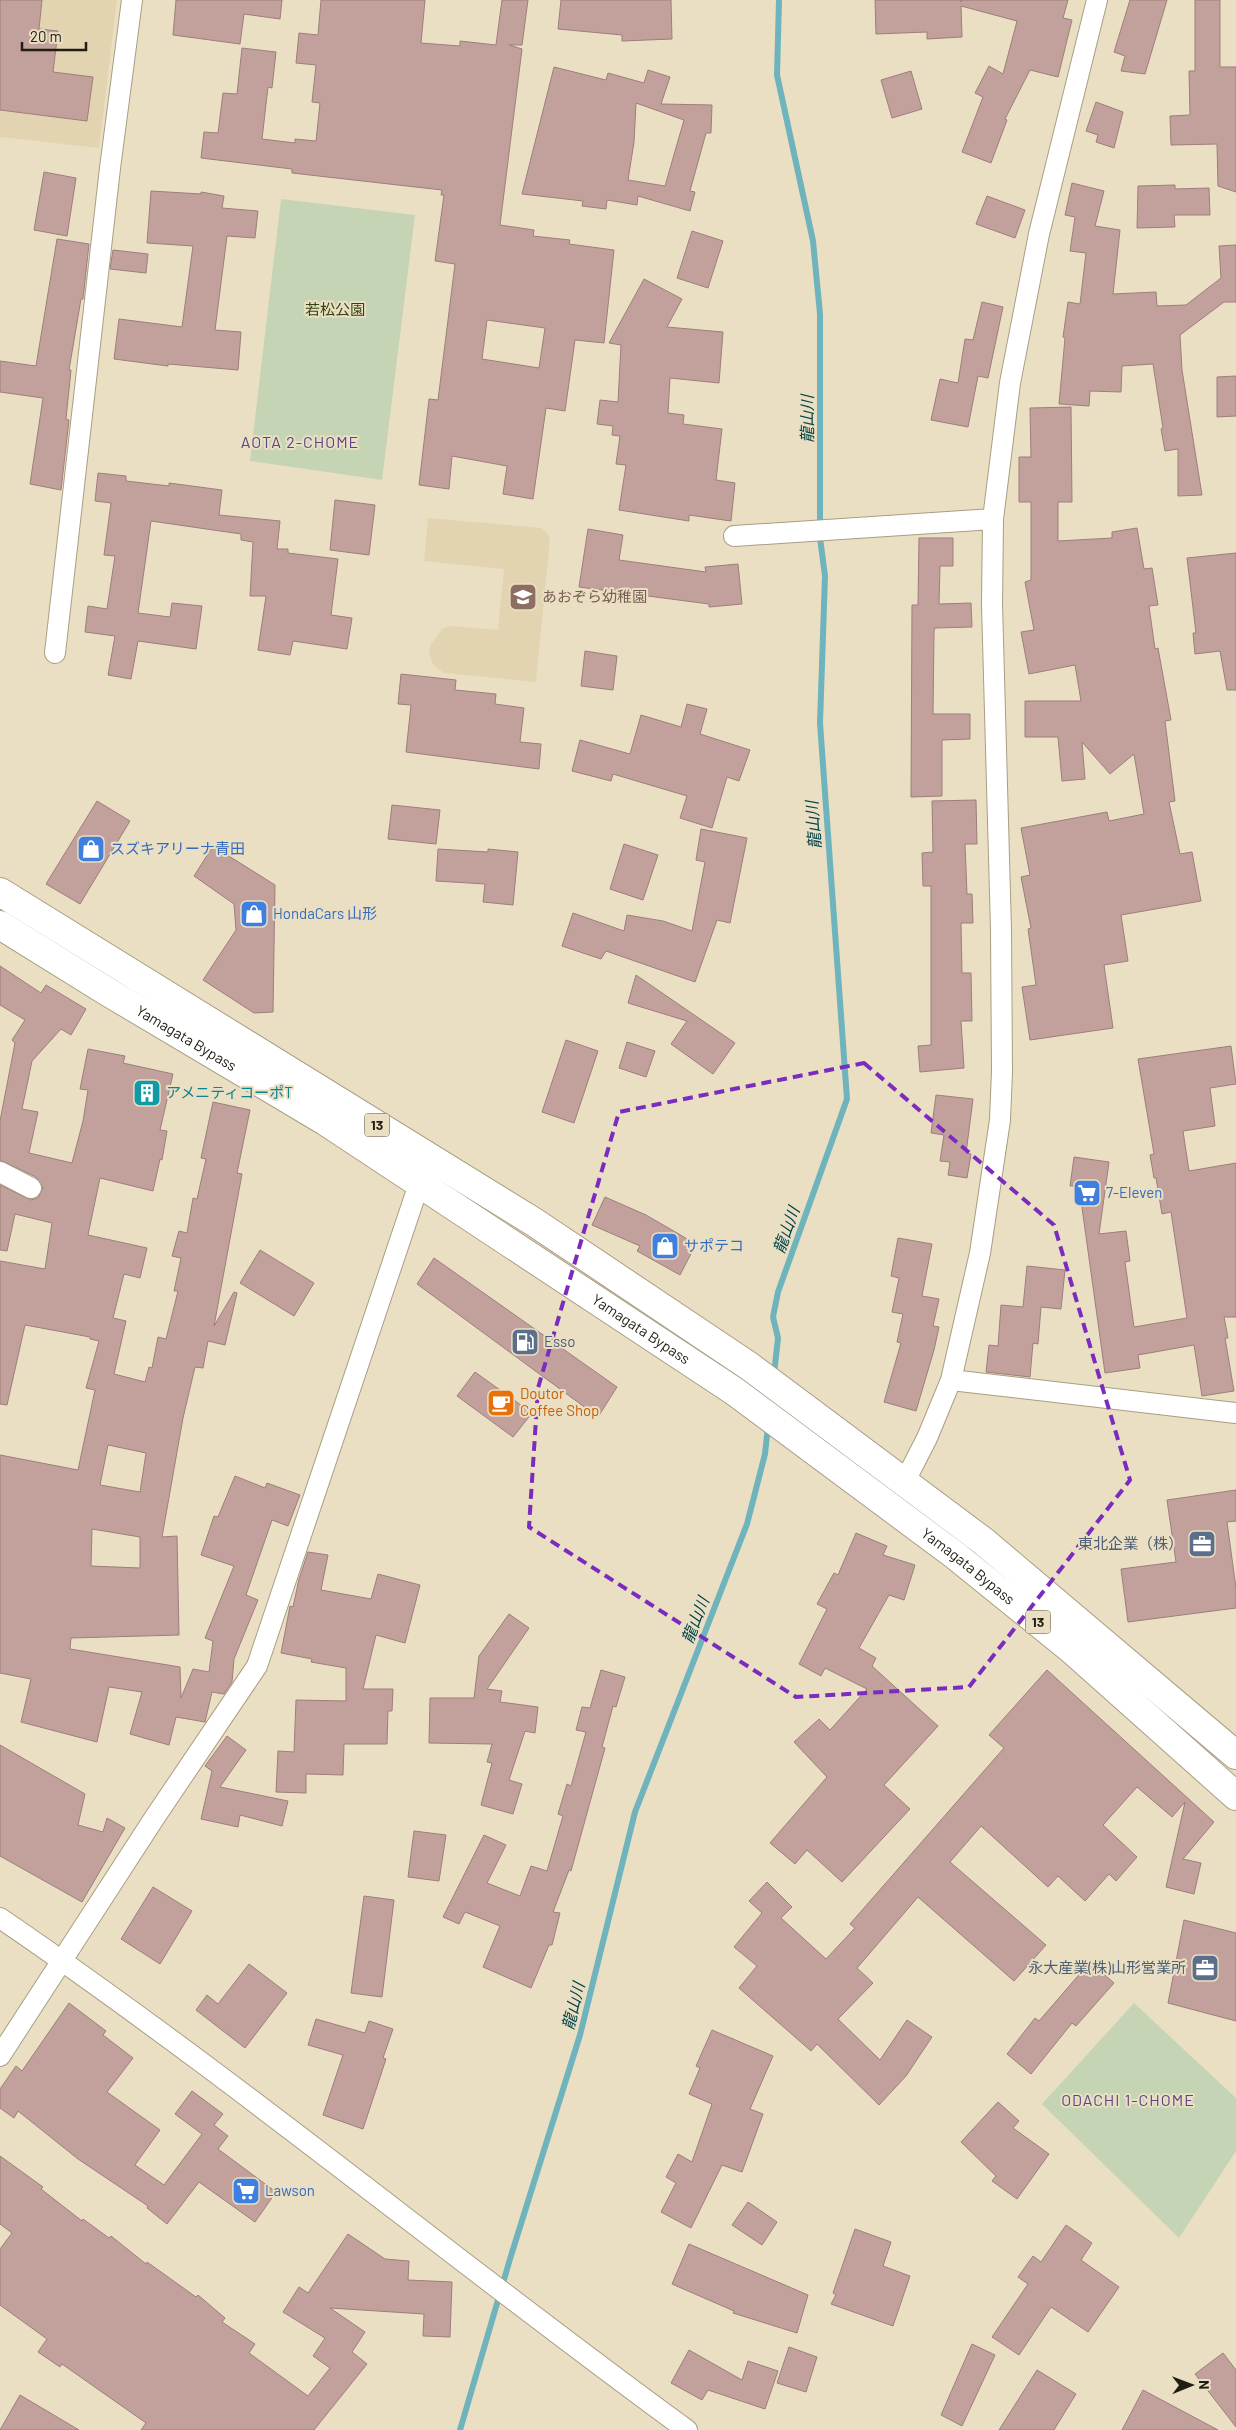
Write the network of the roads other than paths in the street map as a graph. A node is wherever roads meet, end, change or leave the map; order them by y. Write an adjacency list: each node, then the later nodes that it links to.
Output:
1 (132, 0): 5 (street)
2 (1097, 0): 3 (street)
3 (993, 519): 4 (street); 11 (street)
4 (734, 536)
5 (56, 653)
6 (0, 892): 13 (highway, Yamagata Bypass / 13)
7 (0, 925): 9 (highway, Yamagata Bypass / 13)
8 (0, 1172): 10 (street)
9 (420, 1181): 15 (highway, Yamagata Bypass / 13); 17 (street)
10 (31, 1188)
11 (951, 1380): 12 (street); 13 (street)
12 (1236, 1413)
13 (905, 1481): 14 (highway, Yamagata Bypass / 13)
14 (1236, 1755)
15 (1236, 1796)
16 (0, 1918): 17 (street)
17 (61, 1960): 18 (street); 19 (street)
18 (0, 2056)
19 (687, 2430)

